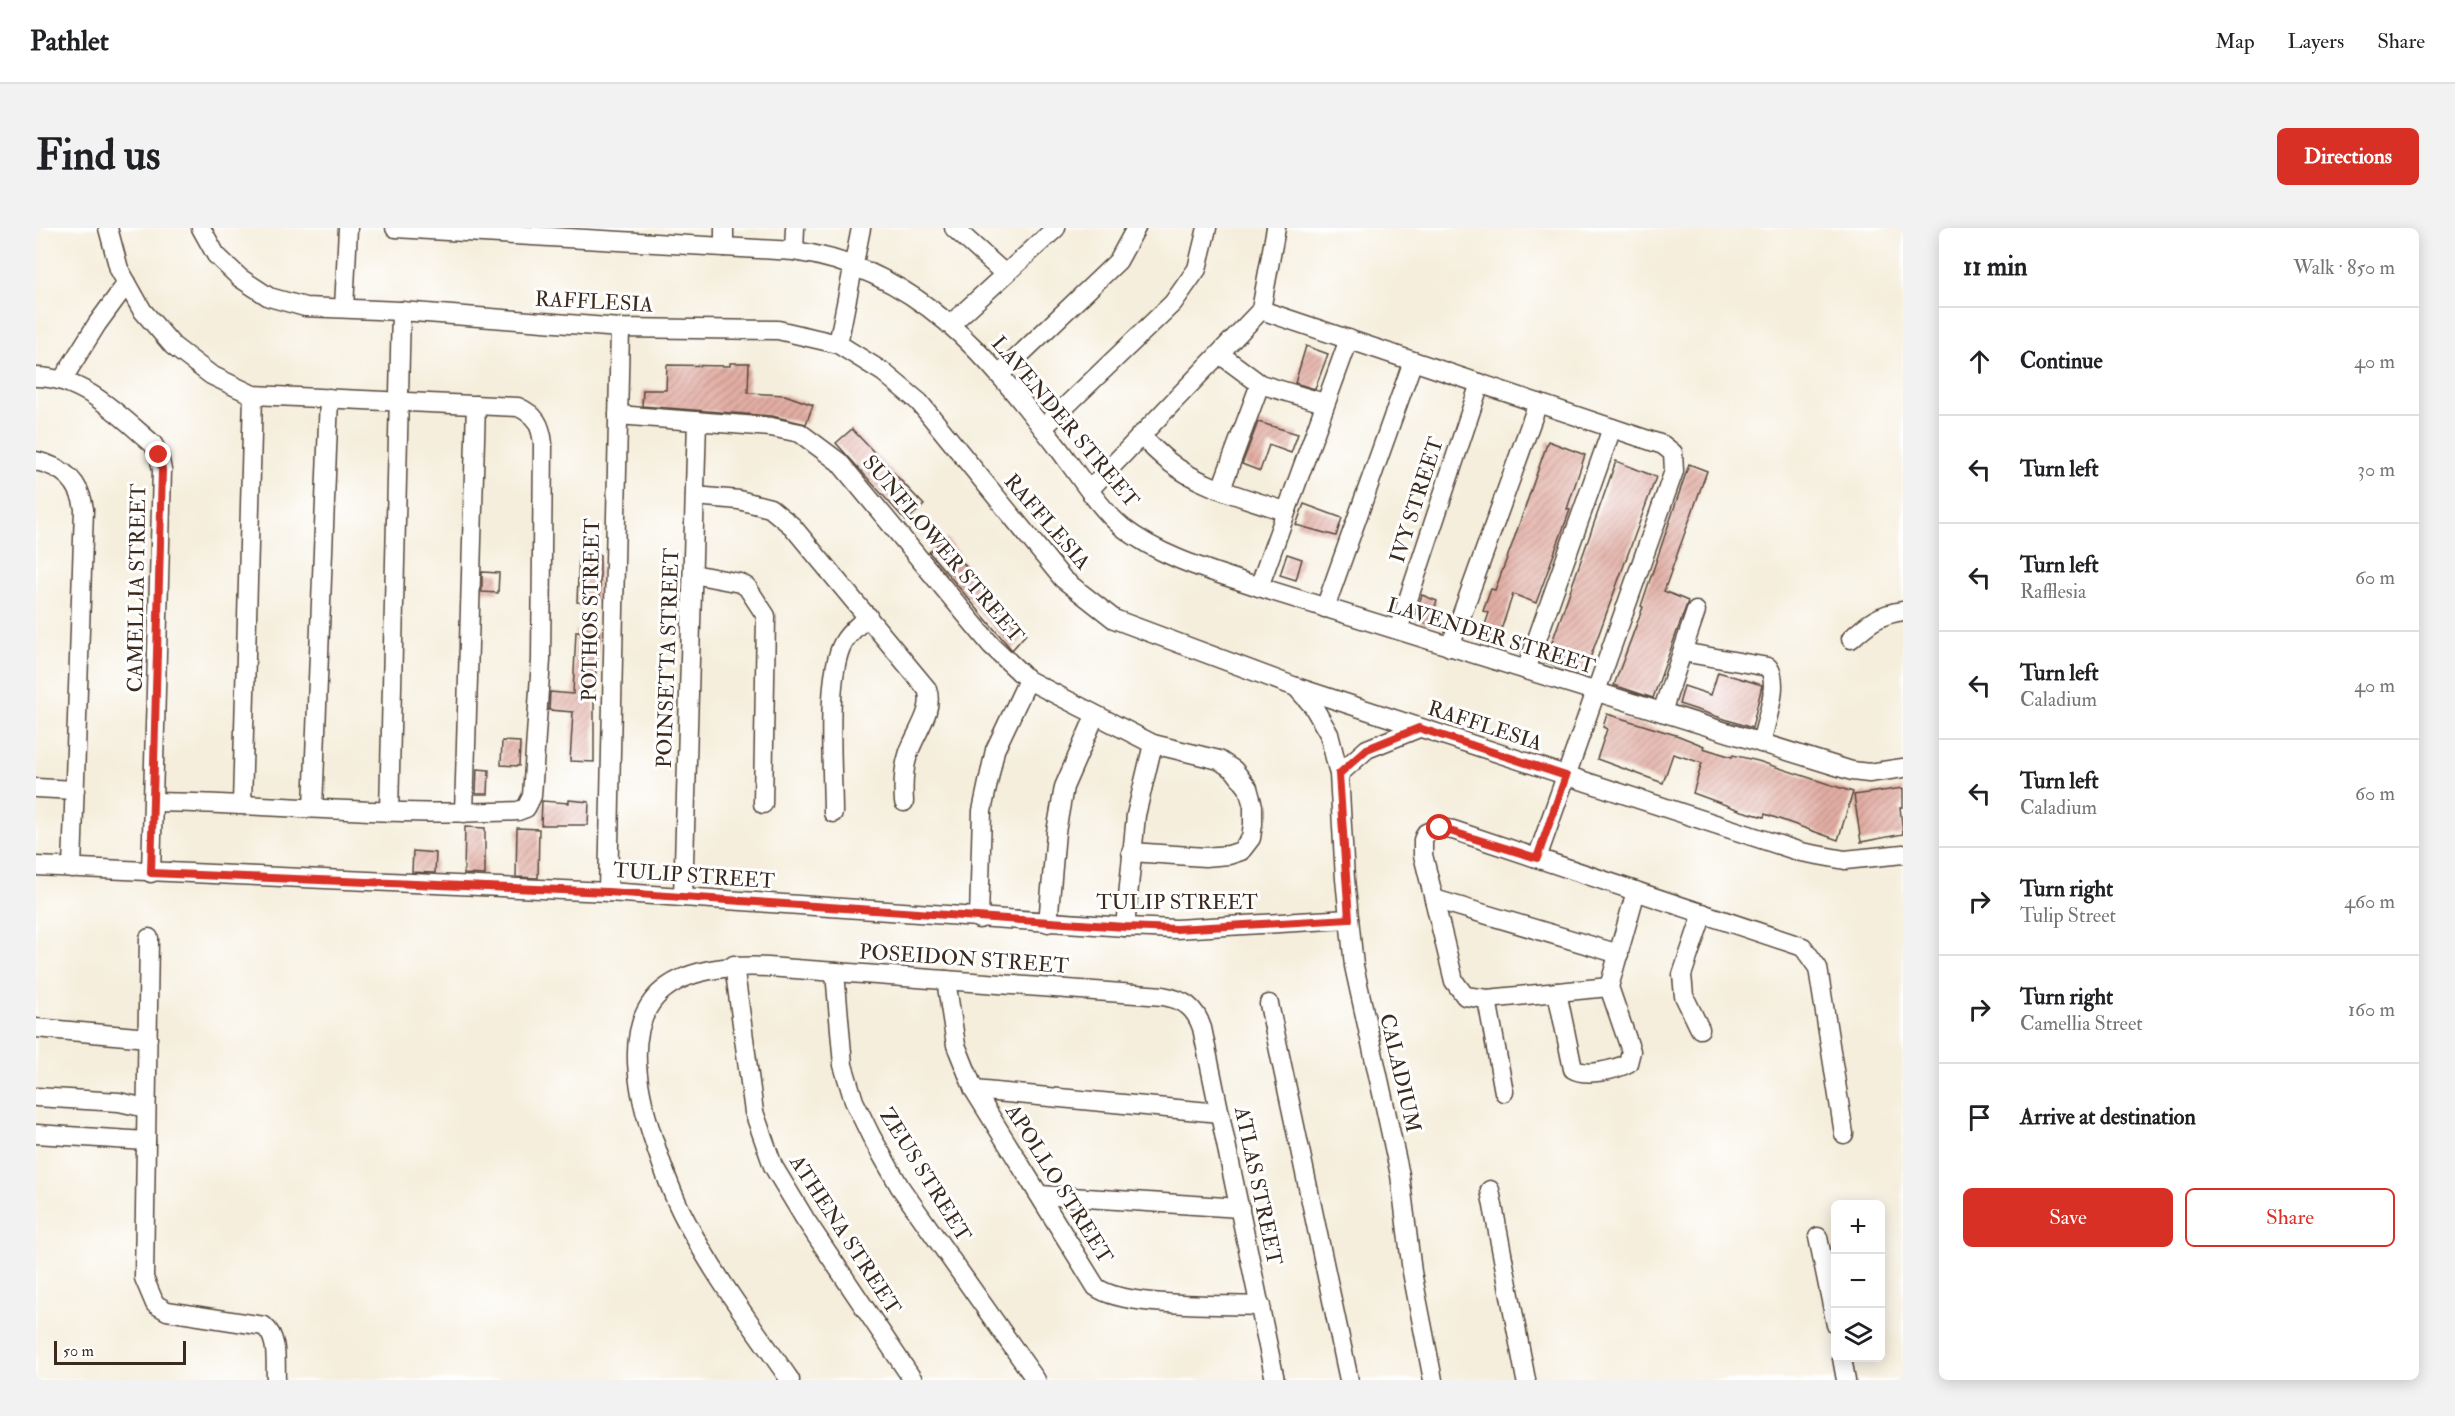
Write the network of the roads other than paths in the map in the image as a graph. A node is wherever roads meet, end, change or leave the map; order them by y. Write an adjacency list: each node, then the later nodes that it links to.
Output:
1 (108, 228): 21 (street)
2 (201, 228): 22 (street, RAFFLESIA)
3 (348, 228): 22 (street)
4 (395, 228): 13 (street, LAVENDER STREET)
5 (724, 228): 17 (street)
6 (795, 228): 18 (street)
7 (861, 228): 19 (street)
8 (954, 228): 20 (street)
9 (1056, 228): 20 (street)
10 (1136, 228): 31 (street)
11 (1207, 228): 44 (street)
12 (1276, 228): 23 (street)
13 (435, 229): 14 (street, LAVENDER STREET)
14 (508, 231): 15 (street, LAVENDER STREET)
15 (584, 233): 16 (street, LAVENDER STREET)
16 (651, 235): 17 (street, LAVENDER STREET)
17 (723, 247): 18 (street, LAVENDER STREET)
18 (794, 251): 19 (street, LAVENDER STREET)
19 (855, 264): 25 (street, LAVENDER STREET); 28 (street)
20 (1005, 274): 25 (street)
21 (127, 283): 33 (street); 36 (street)
22 (344, 308): 24 (street, RAFFLESIA)
23 (1261, 310): 27 (street); 29 (street)
24 (401, 311): 26 (street, RAFFLESIA); 38 (street)
25 (951, 324): 31 (street, LAVENDER STREET)
26 (620, 328): 28 (street, RAFFLESIA); 42 (street, POTHOS STREET)
27 (1349, 339): 30 (street); 39 (street)
28 (838, 344): 64 (street, RAFFLESIA)
29 (1221, 355): 35 (street); 46 (street)
30 (1413, 361): 34 (street); 54 (street)
31 (1000, 374): 44 (street, LAVENDER STREET)
32 (36, 376): 33 (street, CAMELLIA STREET)
33 (62, 380): 76 (street, CAMELLIA STREET)
34 (1480, 383): 40 (street); 58 (street, IVY STREET)
35 (1260, 384): 39 (street); 49 (street)
36 (253, 395): 37 (street); 78 (street)
37 (329, 398): 38 (street); 80 (street)
38 (399, 402): 41 (street); 81 (street)
39 (1324, 403): 51 (street)
40 (1538, 403): 45 (street); 60 (street)
41 (476, 405): 82 (street); 82 (street)
42 (618, 415): 43 (street, SUNFLOWER STREET); 91 (street, POTHOS STREET)
43 (697, 421): 50 (street, POINSETTA STREET); 63 (street, SUNFLOWER STREET)
44 (1043, 428): 48 (street, LAVENDER STREET)
45 (1612, 428): 62 (street); 65 (street)
46 (1140, 435): 48 (street); 49 (street)
47 (36, 461): 75 (street)
48 (1090, 489): 53 (street, LAVENDER STREET)
49 (1221, 489): 51 (street)
50 (695, 496): 52 (street, POINSETTA STREET); 57 (street)
51 (1285, 511): 53 (street)
52 (693, 574): 79 (street); 92 (street, POINSETTA STREET)
53 (1259, 587): 54 (street, LAVENDER STREET)
54 (1325, 608): 58 (street, LAVENDER STREET)
55 (1696, 611): 61 (street)
56 (1903, 611): 59 (street)
57 (868, 616): 77 (street); 83 (street)
58 (1398, 630): 60 (street, LAVENDER STREET)
59 (1851, 639)
60 (1450, 647): 62 (street, LAVENDER STREET)
61 (1682, 652): 66 (street); 69 (street)
62 (1526, 670): 65 (street, LAVENDER STREET)
63 (1028, 680): 67 (street, SUNFLOWER STREET); 95 (street)
64 (1296, 687): 68 (street, RAFFLESIA); 72 (street, CALADIUM)
65 (1595, 692): 66 (street, LAVENDER STREET); 73 (street)
66 (1662, 712): 69 (street, LAVENDER STREET)
67 (1095, 716): 70 (street, SUNFLOWER STREET); 97 (street)
68 (1419, 728): 72 (street); 73 (street, RAFFLESIA)
69 (1761, 743): 71 (street, LAVENDER STREET)
70 (1153, 744): 84 (street); 84 (street, SUNFLOWER STREET)
71 (1903, 768)
72 (1339, 774): 96 (street, CALADIUM)
73 (1566, 776): 85 (street, RAFFLESIA); 86 (street)
74 (36, 788): 75 (street)
75 (75, 790): 88 (street)
76 (155, 802): 78 (street); 89 (street, CAMELLIA STREET)
77 (904, 802)
78 (242, 804): 80 (street)
79 (763, 804)
80 (312, 808): 81 (street)
81 (389, 812): 82 (street)
82 (464, 813)
83 (833, 813)
84 (1131, 852): 98 (street)
85 (1903, 854)
86 (1537, 858): 90 (street); 93 (street)
87 (36, 866): 88 (street, TULIP STREET)
88 (72, 868): 89 (street, TULIP STREET)
89 (151, 873): 91 (street, TULIP STREET)
90 (1636, 891): 94 (street); 100 (street)
91 (608, 892): 92 (street, TULIP STREET)
92 (683, 897): 95 (street, TULIP STREET)
93 (1434, 899): 100 (street); 106 (street)
94 (1703, 913): 110 (street); 118 (street)
95 (979, 918): 97 (street, TULIP STREET)
96 (1349, 919): 98 (street, TULIP STREET); 133 (street, CALADIUM)
97 (1047, 923): 98 (street, TULIP STREET)
98 (1125, 927)
99 (149, 938): 111 (street)
100 (1618, 954): 104 (street)
101 (734, 965): 102 (street, POSEIDON STREET); 128 (street, POSEIDON STREET); 129 (street, ATHENA STREET)
102 (835, 972): 103 (street, POSEIDON STREET); 130 (street, ZEUS STREET)
103 (946, 980): 108 (street, POSEIDON STREET); 112 (street, APOLLO STREET)
104 (1609, 987): 105 (street); 105 (street)
105 (1557, 992): 106 (street)
106 (1487, 999): 113 (street)
107 (1269, 1004): 132 (street)
108 (1189, 1005): 116 (street, ATLAS STREET)
109 (36, 1028): 111 (street)
110 (1700, 1029)
111 (148, 1038): 115 (street)
112 (974, 1090): 116 (street); 121 (street, APOLLO STREET)
113 (1504, 1092)
114 (36, 1097): 115 (street)
115 (146, 1108): 119 (street)
116 (1220, 1113): 122 (street, ATLAS STREET)
117 (36, 1134): 119 (street)
118 (1844, 1134)
119 (146, 1141): 127 (street)
120 (1490, 1190): 134 (street)
121 (1040, 1195): 122 (street); 124 (street, APOLLO STREET)
122 (1240, 1208): 124 (street, ATLAS STREET)
123 (1818, 1237): 125 (street)
124 (1261, 1306): 131 (street, ATLAS STREET)
125 (1833, 1308)
126 (1843, 1362): 135 (street)
127 (276, 1380)
128 (790, 1380)
129 (913, 1380)
130 (1036, 1380)
131 (1275, 1380)
132 (1349, 1380)
133 (1433, 1380)
134 (1526, 1380)
135 (1846, 1380)

